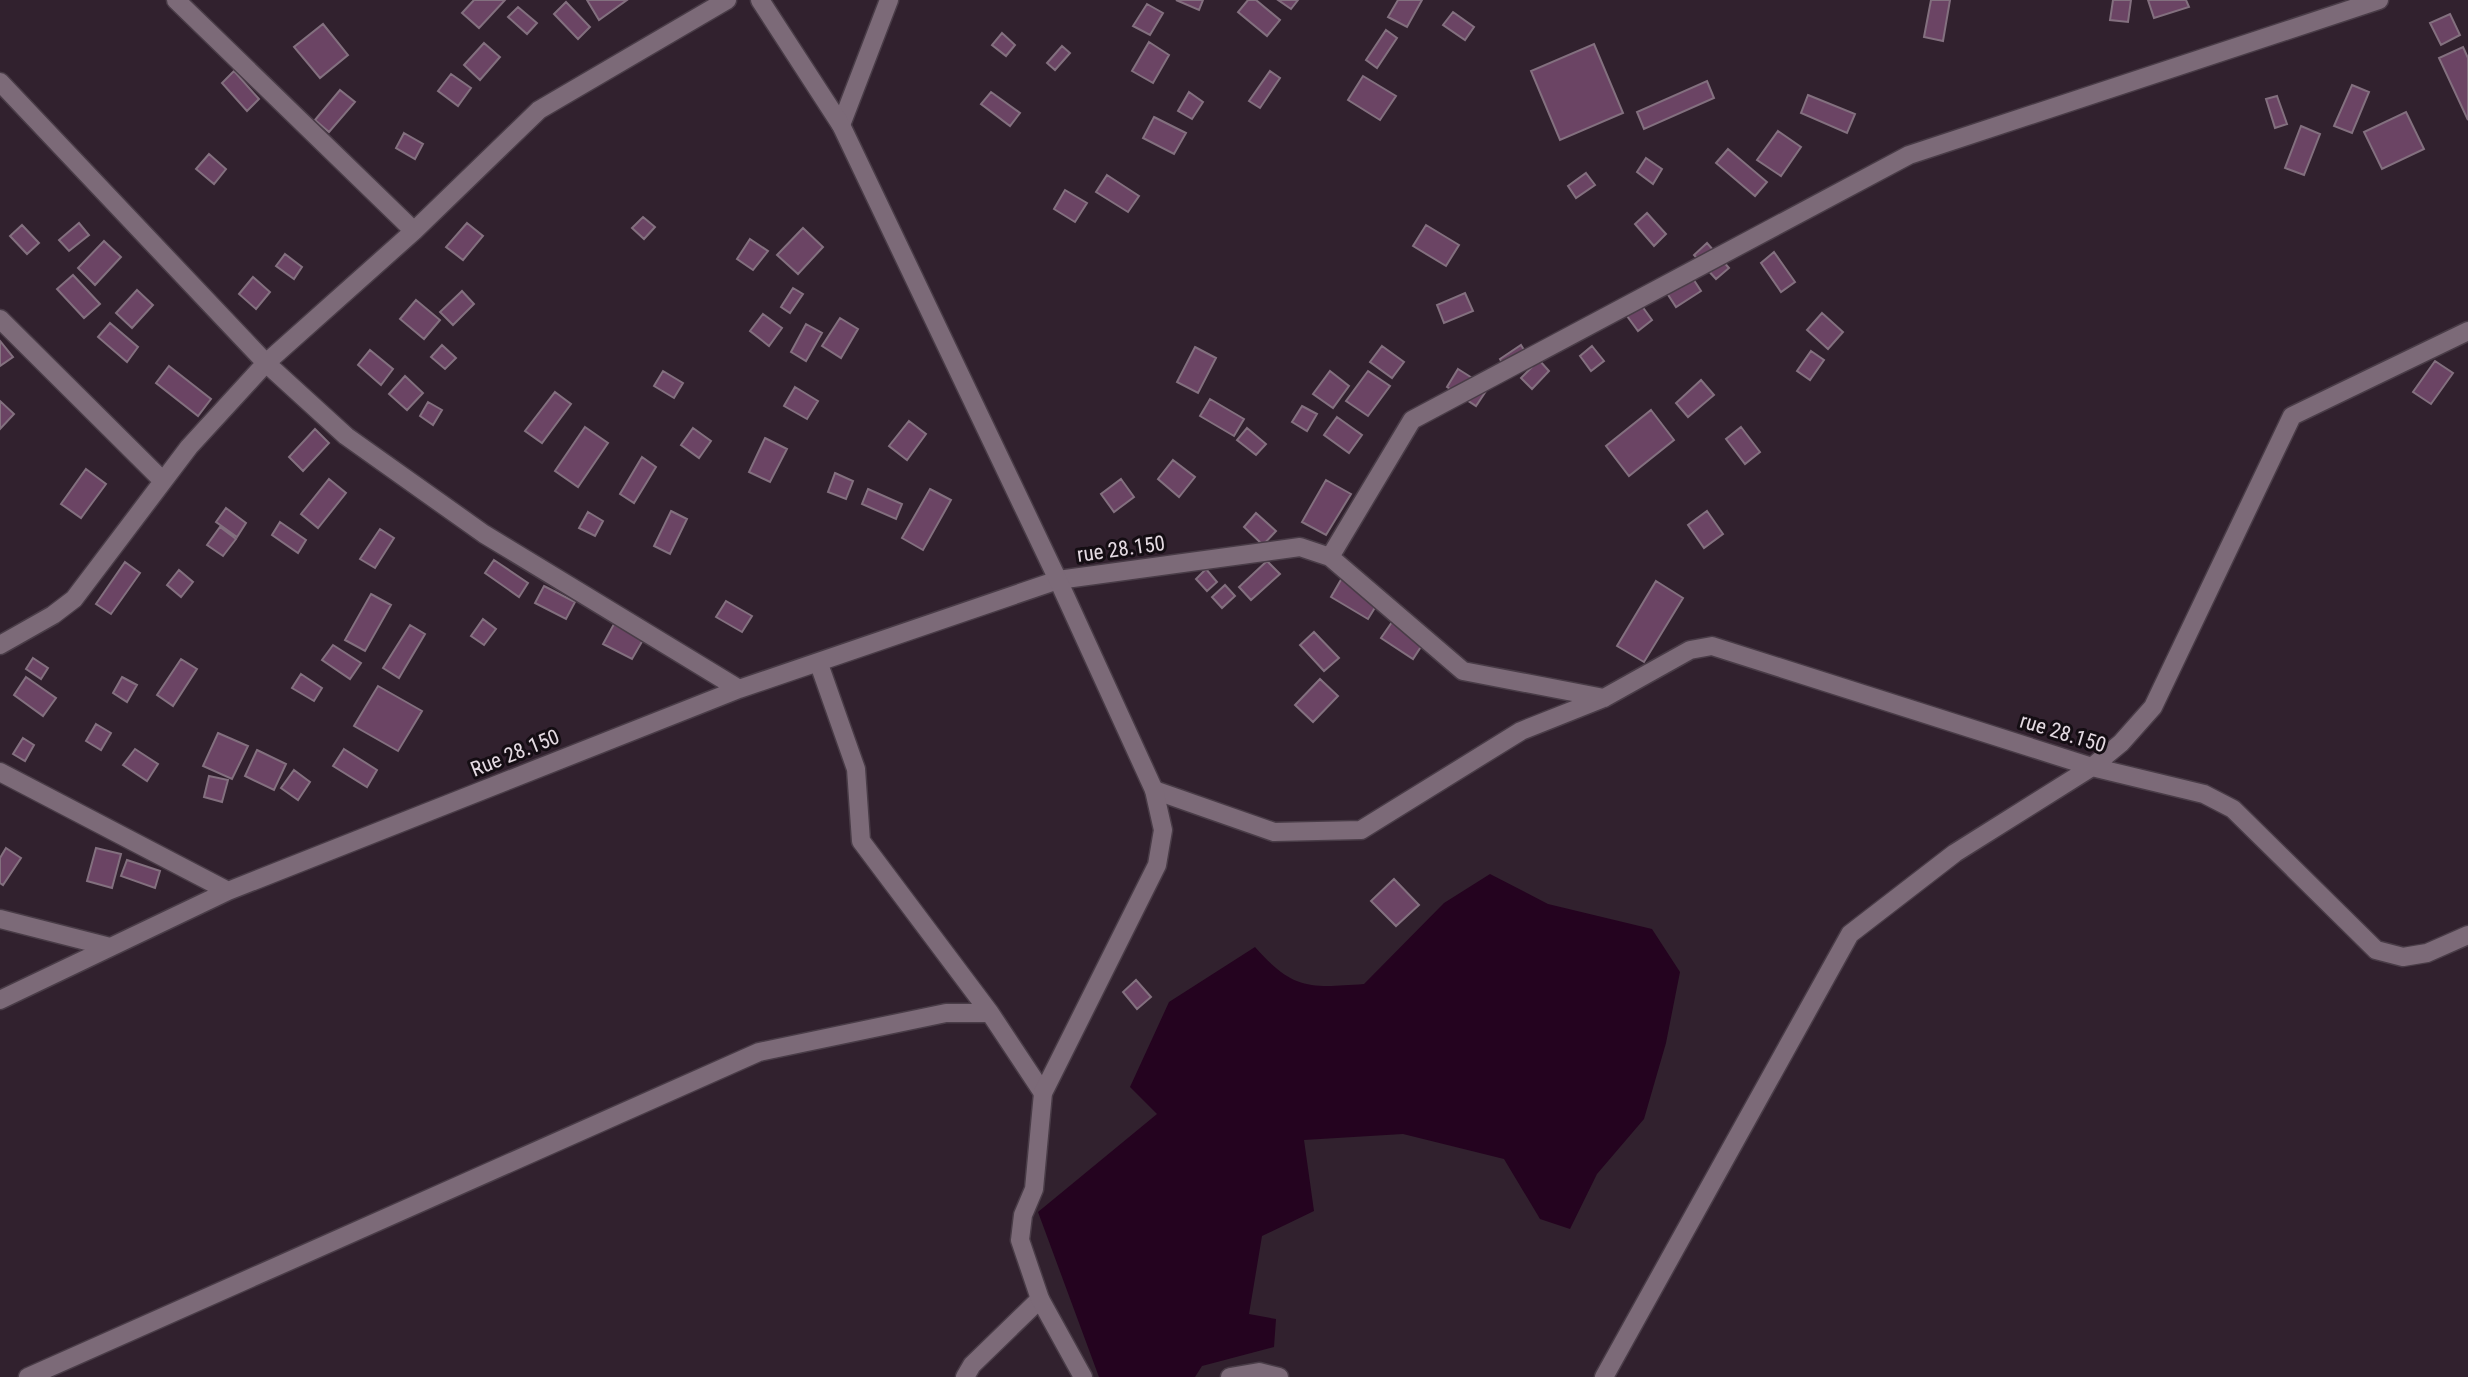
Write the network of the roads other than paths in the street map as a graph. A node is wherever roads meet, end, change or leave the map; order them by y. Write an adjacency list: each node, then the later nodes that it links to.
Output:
1 (176, 0): 8 (street)
2 (727, 0): 8 (street)
3 (760, 0): 7 (street, rue 28.150)
4 (889, 0): 7 (street)
5 (2379, 0): 13 (street)
6 (0, 82): 11 (street)
7 (841, 125): 14 (street, rue 28.150)
8 (414, 231): 11 (street)
9 (0, 319): 12 (street)
10 (2468, 331): 19 (street)
11 (266, 363): 12 (street); 17 (street)
12 (162, 480): 15 (street)
13 (1331, 557): 14 (street, rue 28.150); 18 (street, rue 28.150)
14 (1058, 580): 16 (street, Rue 28.150); 21 (street)
15 (0, 645)
16 (819, 664): 17 (street, Rue 28.150); 27 (street)
17 (738, 689): 22 (street, Rue 28.150)
18 (1604, 698): 19 (street, rue 28.150); 21 (street, rue 28.150)
19 (2092, 767): 24 (street, rue 28.150); 35 (street)
20 (0, 772): 22 (street)
21 (1154, 790): 28 (street)
22 (228, 891): 25 (street, Rue 28.150)
23 (0, 919): 25 (street)
24 (2468, 935)
25 (110, 947): 26 (street, Rue 28.150)
26 (0, 1000)
27 (990, 1013): 28 (street); 30 (street)
28 (1043, 1093): 29 (street)
29 (1040, 1299): 31 (street); 32 (street)
30 (27, 1377)
31 (965, 1377)
32 (1083, 1377)
33 (1230, 1377): 34 (street)
34 (1279, 1377)
35 (1604, 1377)

